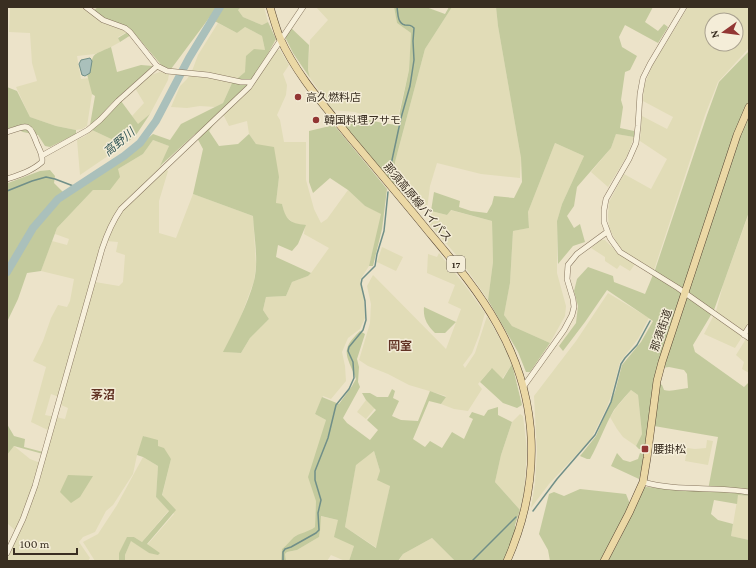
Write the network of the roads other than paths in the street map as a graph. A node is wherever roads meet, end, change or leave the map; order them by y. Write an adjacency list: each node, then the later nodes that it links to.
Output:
1 (86, 7): 6 (street)
2 (270, 7): 5 (main road, 那須高原線バイパス / 17)
3 (303, 7): 5 (street)
4 (684, 7): 12 (street)
5 (281, 39): 7 (street); 16 (main road, 那須高原線バイパス / 17)
6 (157, 66): 7 (street); 10 (street)
7 (252, 82): 19 (street)
8 (749, 107): 13 (main road, 那須街道)
9 (7, 132): 10 (street)
10 (43, 155): 11 (street)
11 (7, 179)
12 (607, 232): 13 (street); 16 (street)
13 (685, 293): 15 (street); 17 (main road, 那須街道)
14 (749, 327): 15 (street)
15 (747, 336)
16 (524, 386): 20 (main road, 那須高原線バイパス / 17)
17 (643, 482): 18 (street); 21 (main road, 那須街道)
18 (749, 492)
19 (7, 554)
20 (507, 561)
21 (604, 561)

